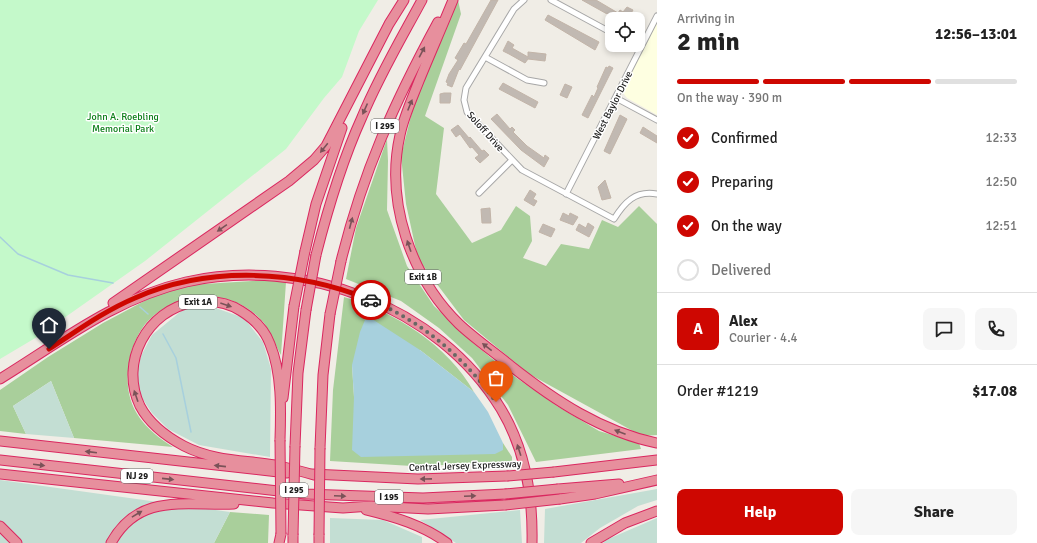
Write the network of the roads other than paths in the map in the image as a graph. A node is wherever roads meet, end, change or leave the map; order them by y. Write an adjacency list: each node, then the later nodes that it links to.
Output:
1 (404, 0): 13 (highway)
2 (422, 0): 36 (highway, I 295, one-way to 36, bridge)
3 (450, 0): 38 (highway, I 295, one-way to 3, bridge)
4 (453, 0): 24 (highway, Exit 1B, one-way to 4)
5 (524, 0): 11 (street, Soloff Drive)
6 (551, 0): 8 (street)
7 (657, 16): 9 (street, West Baylor Drive)
8 (605, 29)
9 (645, 39)
10 (639, 52): 14 (street, West Baylor Drive)
11 (485, 57): 12 (street); 16 (street, Soloff Drive)
12 (544, 83)
13 (356, 90): 20 (highway, one-way to 20); 22 (highway, bridge)
14 (616, 98): 15 (street); 18 (street, West Baylor Drive)
15 (657, 120)
16 (512, 160): 17 (street); 18 (street, Soloff Drive)
17 (479, 193)
18 (566, 194): 19 (street, Soloff Drive)
19 (657, 194)
20 (61, 341): 21 (highway); 42 (highway, one-way to 20)
21 (0, 379)
22 (281, 422): 27 (highway, Exit 1A, one-way to 22); 37 (highway, bridge)
23 (0, 441): 27 (highway, NJ 29, one-way to 23)
24 (657, 443)
25 (0, 460): 31 (highway, NJ 29, one-way to 31)
26 (657, 460): 29 (highway, Central Jersey Expressway / I 195, one-way to 29, bridge)
27 (274, 469): 29 (highway, Exit 1A)
28 (0, 474): 32 (highway)
29 (314, 474)
30 (657, 480): 31 (highway, I 195, one-way to 30, bridge); 33 (highway, bridge)
31 (273, 491)
32 (272, 504): 33 (highway); 40 (highway, one-way to 32)
33 (355, 508): 41 (highway)
34 (657, 511): 43 (highway)
35 (0, 526): 39 (highway)
36 (293, 539)
37 (280, 540)
38 (319, 540)
39 (17, 543)
40 (111, 543)
41 (446, 543)
42 (532, 543)
43 (590, 543)

